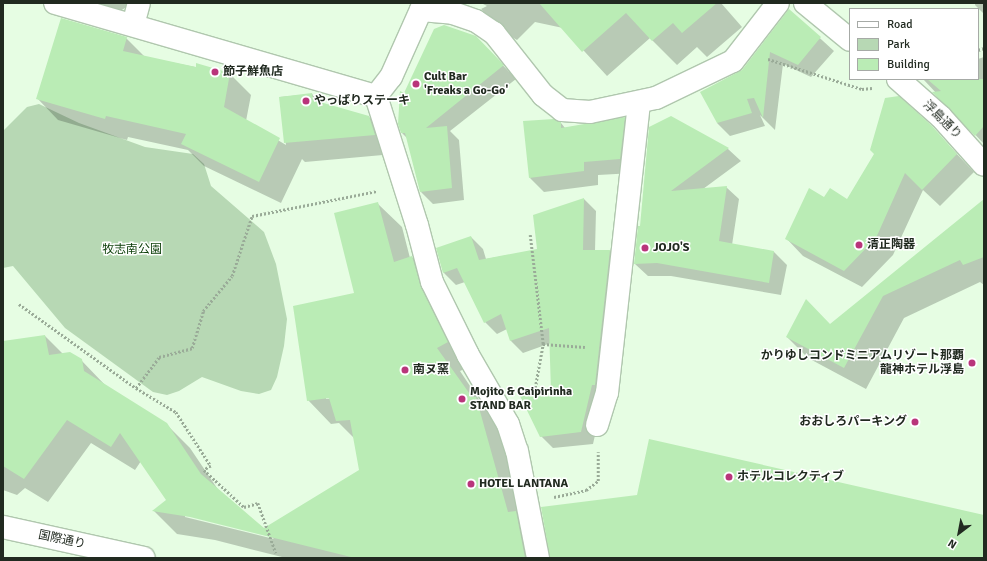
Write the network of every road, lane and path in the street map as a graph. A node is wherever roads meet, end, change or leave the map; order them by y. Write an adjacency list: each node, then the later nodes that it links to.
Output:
1 (55, 3): 6 (street)
2 (139, 3): 6 (street)
3 (778, 3): 8 (street)
4 (805, 3): 7 (street)
5 (423, 6): 10 (street); 11 (street)
6 (133, 25): 10 (street)
7 (849, 39)
8 (748, 44): 9 (path); 11 (street)
9 (901, 82): 12 (street, 浮島通り)
10 (376, 96): 13 (street)
11 (639, 104): 17 (street)
12 (984, 165)
13 (405, 185): 18 (path); 19 (street)
14 (530, 235): 16 (path)
15 (19, 304): 18 (path)
16 (543, 344): 17 (path); 19 (path)
17 (612, 350): 20 (street)
18 (136, 388): 23 (path)
19 (495, 405): 21 (street)
20 (597, 425): 21 (path)
21 (526, 503): 25 (street)
22 (3, 527): 24 (street, 国際通り)
23 (276, 553)
24 (144, 558)
25 (538, 558)

